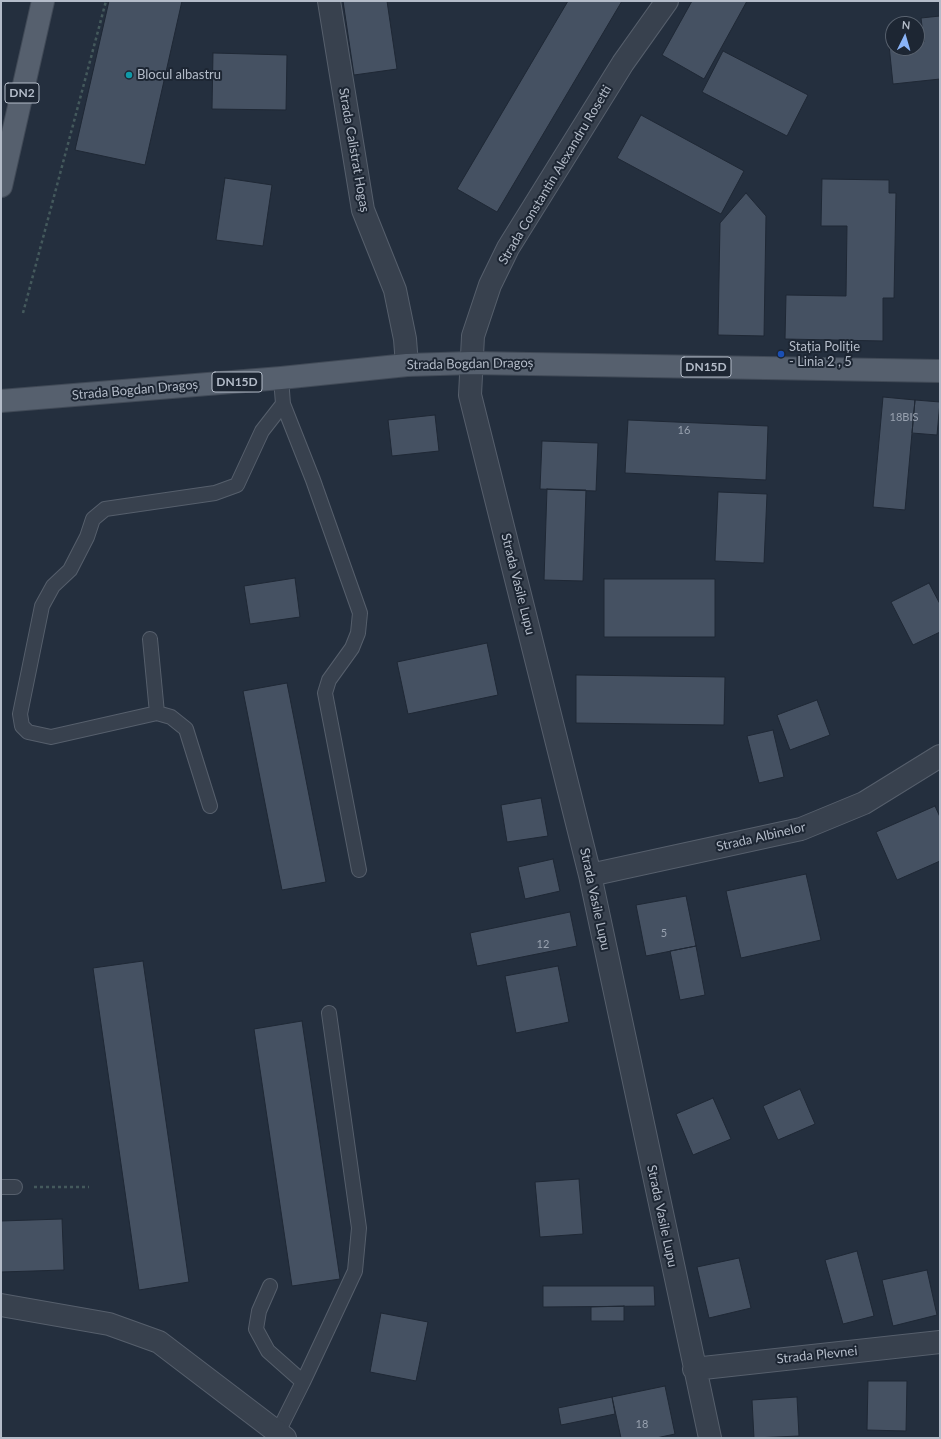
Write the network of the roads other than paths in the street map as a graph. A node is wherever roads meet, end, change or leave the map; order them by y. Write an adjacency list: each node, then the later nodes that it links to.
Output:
1 (43, 1): 4 (main road, DN2)
2 (329, 1): 6 (street, Strada Calistrat Hogaș)
3 (667, 1): 5 (street, Strada Constantin Alexandru Rosetti)
4 (1, 186)
5 (472, 363): 6 (main road, Strada Bogdan Dragoș / DN15D); 7 (main road, Strada Bogdan Dragoș / DN15D); 16 (street, Strada Vasile Lupu)
6 (407, 365): 8 (main road, Strada Bogdan Dragoș / DN15D)
7 (940, 371)
8 (281, 378): 9 (main road, Strada Bogdan Dragoș / DN15D); 10 (lane)
9 (1, 401)
10 (283, 404): 12 (lane); 15 (lane)
11 (150, 639): 12 (lane)
12 (157, 713): 14 (lane)
13 (940, 756): 16 (street, Strada Albinelor)
14 (210, 806)
15 (359, 870)
16 (590, 875): 23 (street, Strada Vasile Lupu)
17 (329, 1013): 24 (lane)
18 (1, 1188): 19 (lane)
19 (15, 1188)
20 (270, 1286): 24 (lane)
21 (1, 1305): 25 (street)
22 (940, 1342): 23 (street, Strada Plevnei)
23 (694, 1369): 26 (street, Strada Vasile Lupu)
24 (303, 1382): 25 (lane)
25 (282, 1435)
26 (710, 1438)

